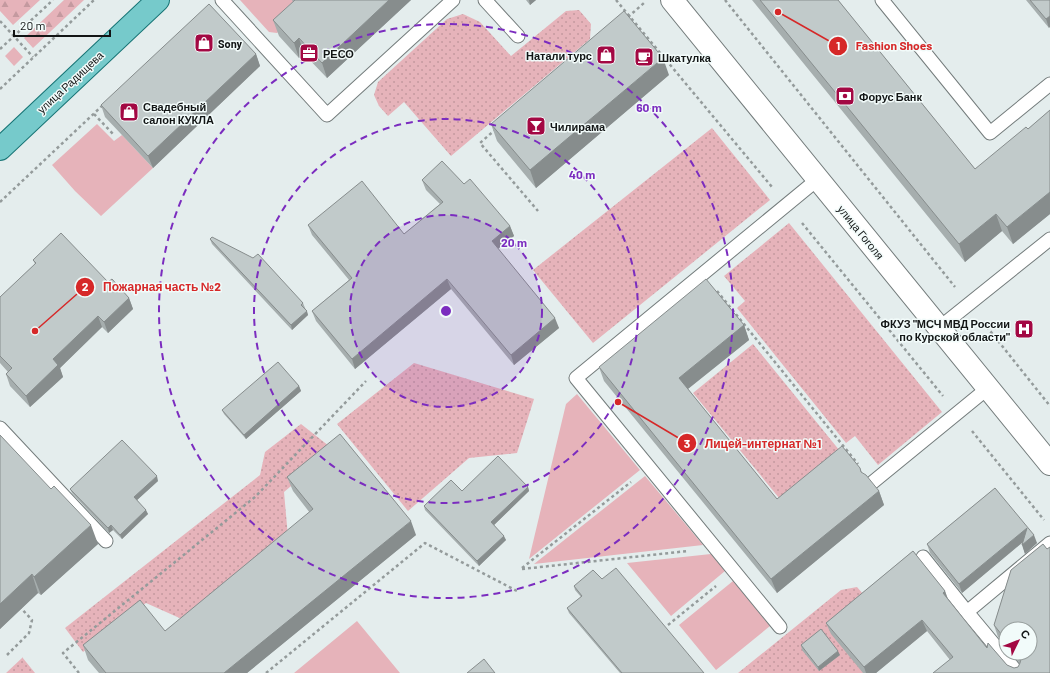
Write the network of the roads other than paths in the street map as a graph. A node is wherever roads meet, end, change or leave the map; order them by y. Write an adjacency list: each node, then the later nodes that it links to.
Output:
1 (158, 0): 9 (main road, улица Радищева)
2 (222, 0): 3 (lane)
3 (453, 0)
4 (485, 0): 7 (lane)
5 (672, 0): 10 (street, улица Гоголя)
6 (882, 0): 8 (lane)
7 (518, 36)
8 (1050, 84)
9 (0, 148)
10 (818, 179): 12 (street, улица Гоголя); 21 (lane)
11 (1050, 239): 12 (lane)
12 (939, 328): 13 (street, улица Гоголя)
13 (988, 388): 15 (street, улица Гоголя); 16 (lane)
14 (0, 428): 17 (lane)
15 (1050, 464)
16 (873, 482)
17 (106, 541)
18 (1050, 543): 20 (lane)
19 (923, 557): 20 (lane)
20 (967, 612): 22 (lane)
21 (780, 627)
22 (1016, 672)

